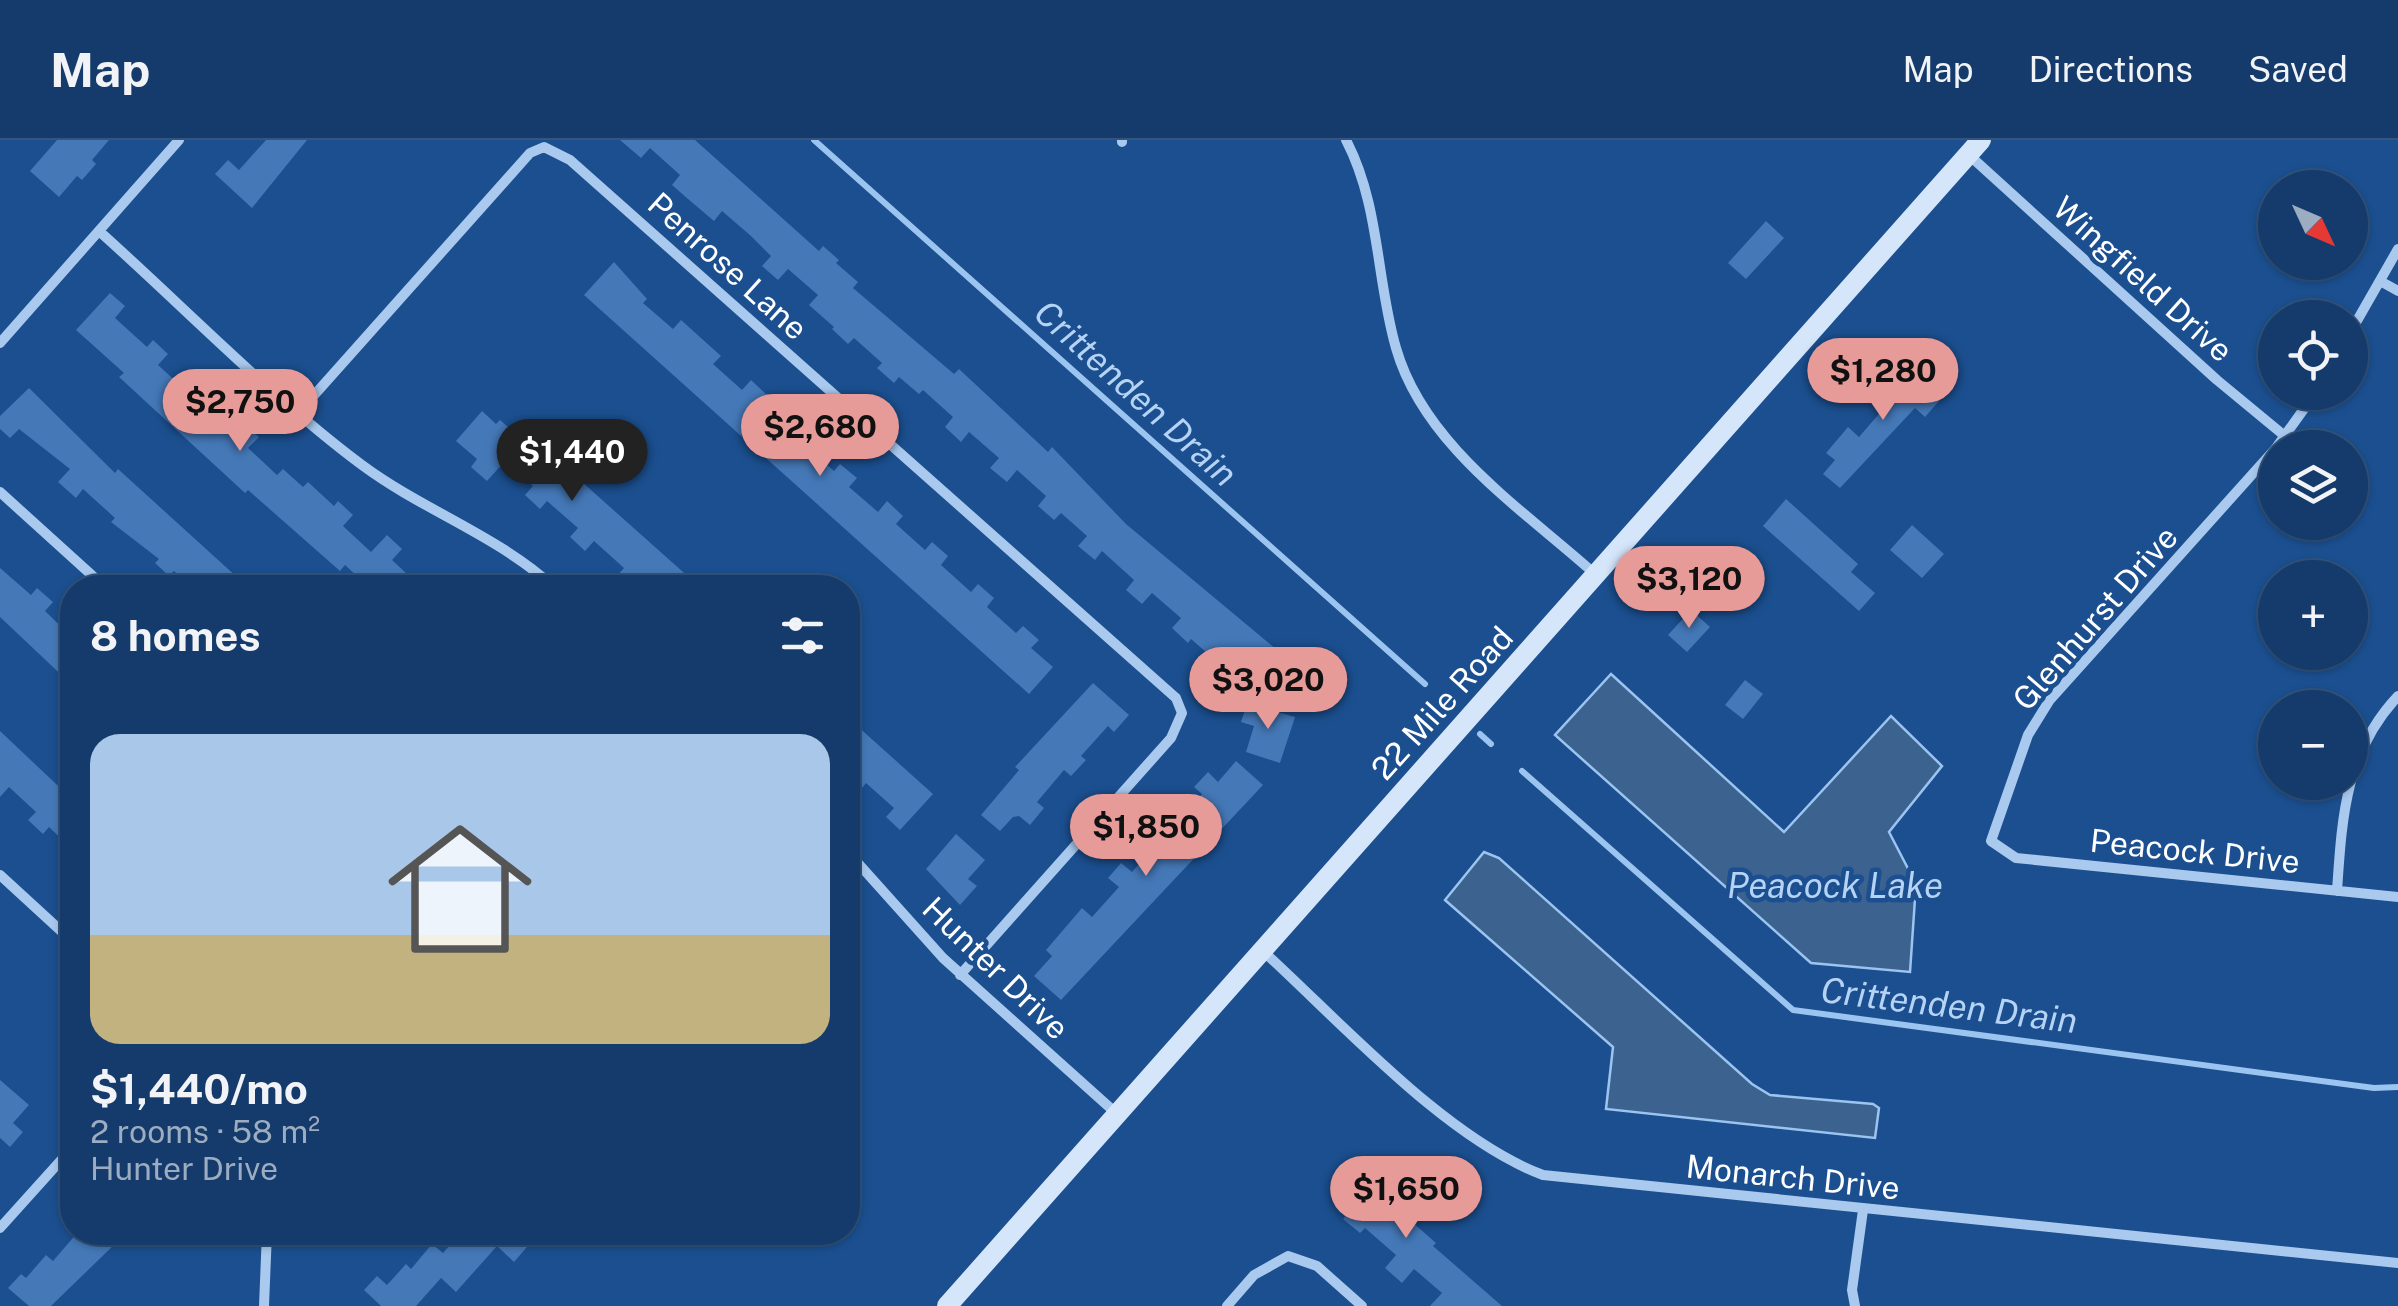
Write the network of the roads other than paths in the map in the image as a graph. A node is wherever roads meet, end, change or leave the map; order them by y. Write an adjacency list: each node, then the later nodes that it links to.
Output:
1 (180, 140): 4 (street)
2 (1346, 140): 16 (street)
3 (1975, 147): 11 (street, Wingfield Drive); 16 (street, 22 Mile Road)
4 (99, 231): 9 (street); 10 (street)
5 (2398, 249): 6 (street)
6 (2380, 281): 7 (street); 8 (street)
7 (2398, 291)
8 (2368, 302)
9 (0, 343)
10 (300, 411): 15 (street); 25 (street, Penrose Lane)
11 (2278, 430)
12 (2258, 468): 18 (street, Glenhurst Drive)
13 (0, 492): 14 (street)
14 (92, 575)
15 (539, 575)
16 (1596, 576): 24 (street, 22 Mile Road)
17 (2398, 696): 21 (street)
18 (1991, 841): 21 (street, Peacock Drive)
19 (860, 865): 25 (street, Hunter Drive)
20 (0, 875): 23 (street)
21 (2337, 890): 22 (street, Peacock Drive)
22 (2398, 897)
23 (60, 930)
24 (1262, 951): 26 (street, 22 Mile Road); 28 (street, Monarch Drive)
25 (960, 974): 26 (street, Hunter Drive)
26 (1117, 1114): 33 (street, 22 Mile Road)
27 (60, 1161): 29 (street)
28 (1864, 1210): 31 (street, Monarch Drive); 36 (street)
29 (0, 1228)
30 (267, 1245): 32 (street)
31 (2398, 1263)
32 (264, 1306)
33 (947, 1306)
34 (1227, 1306): 35 (street)
35 (1362, 1306)
36 (1855, 1306)

